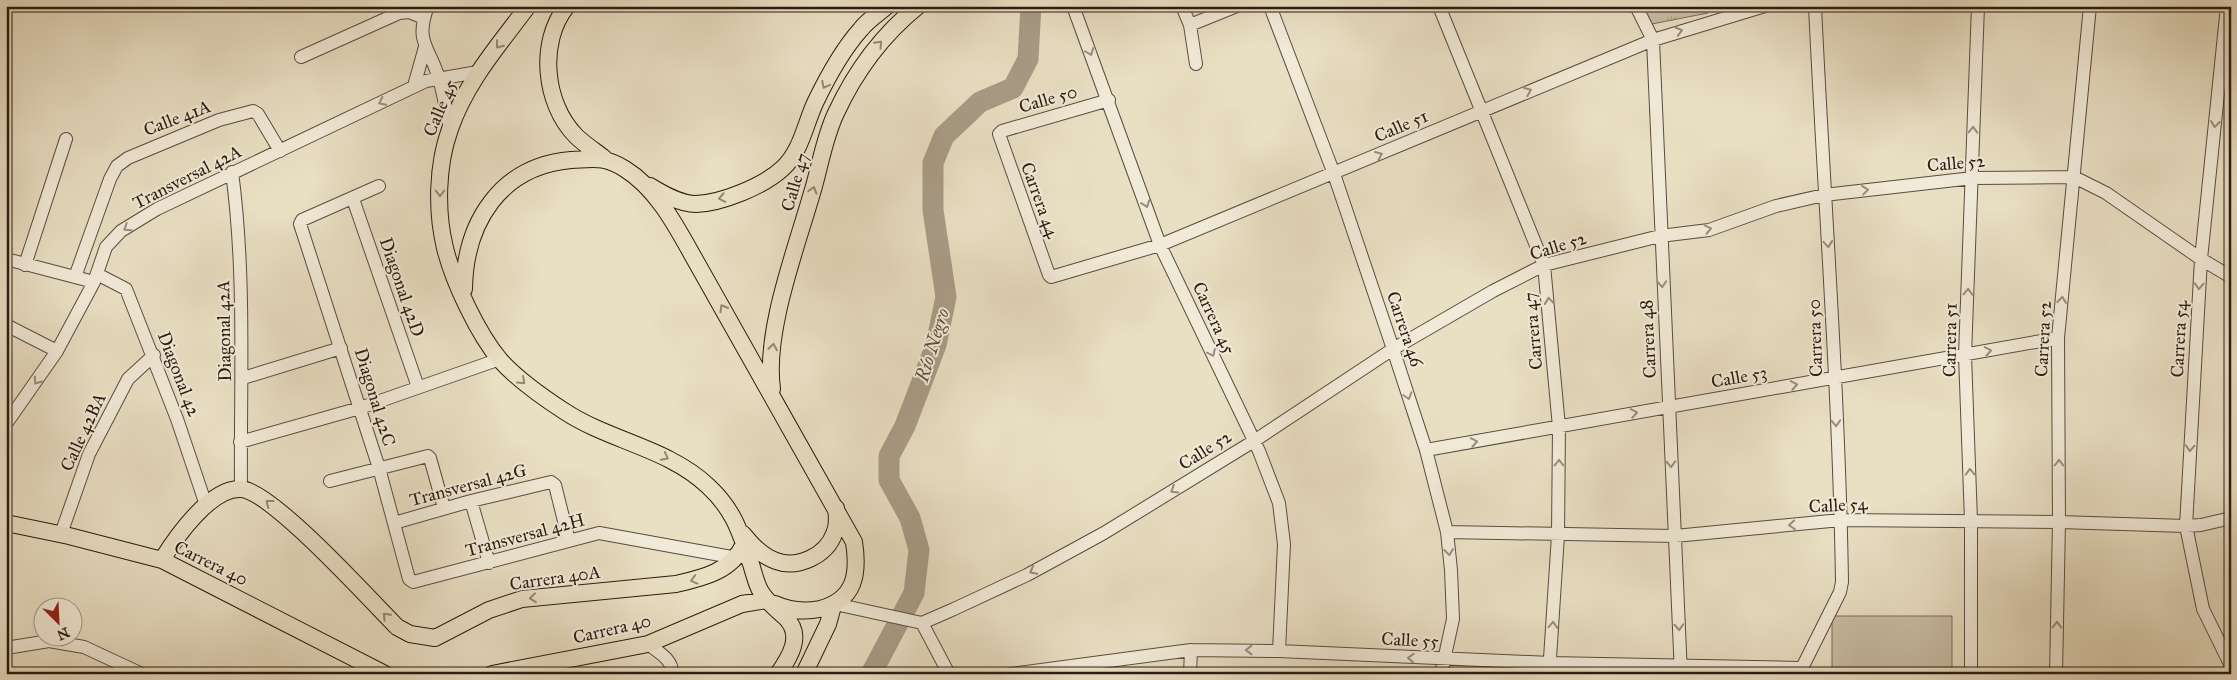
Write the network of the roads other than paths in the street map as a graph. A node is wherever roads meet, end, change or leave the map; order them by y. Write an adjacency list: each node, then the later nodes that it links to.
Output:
1 (528, 6): 22 (main road, Calle 45, one-way to 22)
2 (567, 6): 31 (main road)
3 (887, 6): 37 (main road, Calle 47, one-way to 37)
4 (918, 6): 63 (main road, Calle 47, one-way to 4)
5 (1073, 6): 25 (street, Carrera 45, one-way to 25)
6 (1182, 6): 17 (street)
7 (1237, 6): 17 (street)
8 (1270, 6): 34 (street, Carrera 46)
9 (1439, 6): 26 (street, Carrera 47)
10 (1636, 6): 18 (street, Carrera 48)
11 (1765, 6): 18 (street, Calle 51, one-way to 11)
12 (1815, 6): 39 (street, Carrera 50)
13 (1978, 6): 36 (street, Carrera 51, one-way to 13)
14 (2090, 6): 35 (street, Carrera 52)
15 (2227, 6): 44 (street, Carrera 54, one-way to 44)
16 (426, 12): 19 (street); 20 (street)
17 (1190, 25): 21 (street)
18 (1653, 40): 26 (street, Calle 51, one-way to 18); 41 (street, Carrera 48)
19 (425, 48): 23 (street); 24 (street)
20 (301, 57)
21 (1196, 64)
22 (478, 72): 23 (street, Transversal 42A); 27 (main road, Calle 45)
23 (439, 78): 24 (street, Transversal 42A); 27 (street)
24 (414, 86): 30 (street, Transversal 42A, one-way to 30)
25 (1108, 100): 28 (street, Calle 50); 42 (street, Carrera 45, one-way to 42)
26 (1482, 110): 34 (street, Calle 51, one-way to 26); 46 (street, Carrera 47)
27 (450, 129): 51 (main road, Calle 45, one-way to 51)
28 (999, 134): 48 (street, Carrera 44)
29 (66, 139): 45 (street)
30 (280, 151): 32 (street, Calle 41A); 33 (street, Transversal 42A)
31 (604, 158): 37 (main road); 51 (main road)
32 (117, 166): 47 (street, Transversal 42A)
33 (232, 172): 50 (street, Transversal 42A, one-way to 50); 60 (street, Diagonal 42A)
34 (1334, 174): 42 (street, Calle 51); 55 (street, Carrera 46)
35 (2074, 177): 36 (street, Calle 52); 44 (street, Calle 52); 53 (street, Carrera 52, one-way to 35)
36 (1973, 178): 39 (street, Calle 52, one-way to 36); 58 (street, Carrera 51, one-way to 36)
37 (644, 183): 63 (main road, one-way to 37)
38 (380, 186): 40 (street)
39 (1824, 195): 41 (street, Calle 52, one-way to 39); 61 (street, Carrera 50, one-way to 61)
40 (353, 199): 54 (street, Diagonal 42C); 62 (street, Diagonal 42D)
41 (1660, 236): 46 (street, Calle 52); 64 (street, Carrera 48, one-way to 64)
42 (1160, 244): 48 (street, Calle 51); 68 (street, Carrera 45, one-way to 68)
43 (6, 259): 45 (street, Diagonal 42)
44 (2201, 259): 49 (street, Calle 52); 84 (street, Carrera 54, one-way to 84)
45 (26, 264): 47 (street, Diagonal 42)
46 (1544, 265): 55 (street, Calle 52); 67 (street, Carrera 47, one-way to 46)
47 (76, 277): 50 (street, Diagonal 42)
48 (1051, 277)
49 (2231, 277)
50 (95, 278): 56 (street, Transversal 42A); 57 (street, Diagonal 42)
51 (464, 299): 59 (main road, Calle 45)
52 (6, 325): 56 (street)
53 (2058, 338): 58 (street, Calle 53, one-way to 53); 81 (street, Carrera 52, one-way to 53)
54 (341, 348): 60 (street); 65 (street, Diagonal 42C)
55 (1393, 349): 68 (street, Calle 52); 70 (street, Carrera 46, one-way to 70)
56 (58, 351): 66 (street, Transversal 42A, one-way to 66)
57 (154, 355): 75 (street, Diagonal 42); 86 (street, Calle 42BA)
58 (1966, 355): 61 (street, Calle 53); 80 (street, Carrera 51, one-way to 58)
59 (500, 359): 62 (street); 90 (main road, Calle 45, one-way to 90)
60 (243, 378): 69 (street, Diagonal 42A)
61 (1833, 378): 64 (street, Calle 53, one-way to 61); 79 (street, Carrera 50, one-way to 79)
62 (418, 387): 65 (street)
63 (773, 396): 76 (main road)
64 (1668, 406): 67 (street, Calle 53, one-way to 64); 88 (street, Carrera 48, one-way to 88)
65 (360, 408): 69 (street); 71 (street, Diagonal 42C)
66 (6, 424)
67 (1559, 427): 70 (street, Calle 53, one-way to 67); 87 (street, Carrera 47, one-way to 67)
68 (1254, 441): 98 (street, Calle 52, one-way to 98); 102 (street, Carrera 45)
69 (240, 442): 73 (street, Diagonal 42A)
70 (1426, 450): 85 (street, Carrera 46)
71 (379, 468): 72 (street); 77 (street); 83 (street, Diagonal 42C)
72 (330, 481)
73 (241, 489): 75 (main road); 90 (main road, Carrera 40A, one-way to 73)
74 (472, 500): 77 (street, Transversal 42G); 89 (street, Transversal 42G); 92 (street)
75 (206, 505): 91 (main road)
76 (836, 506): 90 (main road); 94 (main road)
77 (444, 508): 83 (street, Transversal 42G)
78 (2231, 518): 84 (street, Calle 54)
79 (1841, 520): 80 (street, Calle 54); 88 (street, Calle 54, one-way to 88); 104 (street, Carrera 50)
80 (1971, 521): 81 (street, Calle 54); 118 (street, Carrera 51)
81 (2059, 522): 84 (street, Calle 54); 119 (street, Carrera 52, one-way to 81)
82 (6, 523): 86 (main road, Carrera 40)
83 (394, 523): 93 (street, Diagonal 42C)
84 (2186, 526): 105 (street, Carrera 54)
85 (1447, 532): 87 (street, Calle 54); 103 (street, Carrera 46, one-way to 103)
86 (61, 534): 91 (main road, Carrera 40)
87 (1558, 534): 88 (street, Calle 54); 106 (street, Carrera 47, one-way to 87)
88 (1675, 536): 107 (street, Carrera 48, one-way to 107)
89 (569, 541): 90 (street, Transversal 42H); 92 (street, Transversal 42H)
90 (740, 544): 95 (main road)
91 (162, 560): 109 (main road, Carrera 40)
92 (489, 562): 93 (street, Transversal 42H)
93 (413, 582)
94 (850, 590): 96 (main road); 97 (street)
95 (766, 600): 96 (main road); 99 (main road, Carrera 40); 112 (main road)
96 (834, 605): 97 (street); 113 (main road)
97 (869, 612): 98 (street)
98 (922, 623): 114 (street)
99 (648, 644): 110 (main road, Carrera 40); 111 (street)
100 (6, 648): 108 (street)
101 (1191, 650): 102 (street, Calle 55, one-way to 101); 115 (street, Calle 55); 116 (street)
102 (1279, 650): 103 (street, Calle 55, one-way to 102)
103 (1444, 659): 106 (street, Calle 55); 117 (street, Carrera 46)
104 (1807, 662): 107 (street, Calle 55)
105 (2231, 666)
106 (1550, 668): 107 (street, Calle 55)
107 (1681, 670)
108 (142, 674)
109 (385, 674)
110 (492, 674)
111 (672, 674)
112 (778, 674)
113 (804, 674)
114 (949, 674)
115 (1010, 674)
116 (1190, 674)
117 (1441, 674)
118 (1971, 674)
119 (2056, 674)

